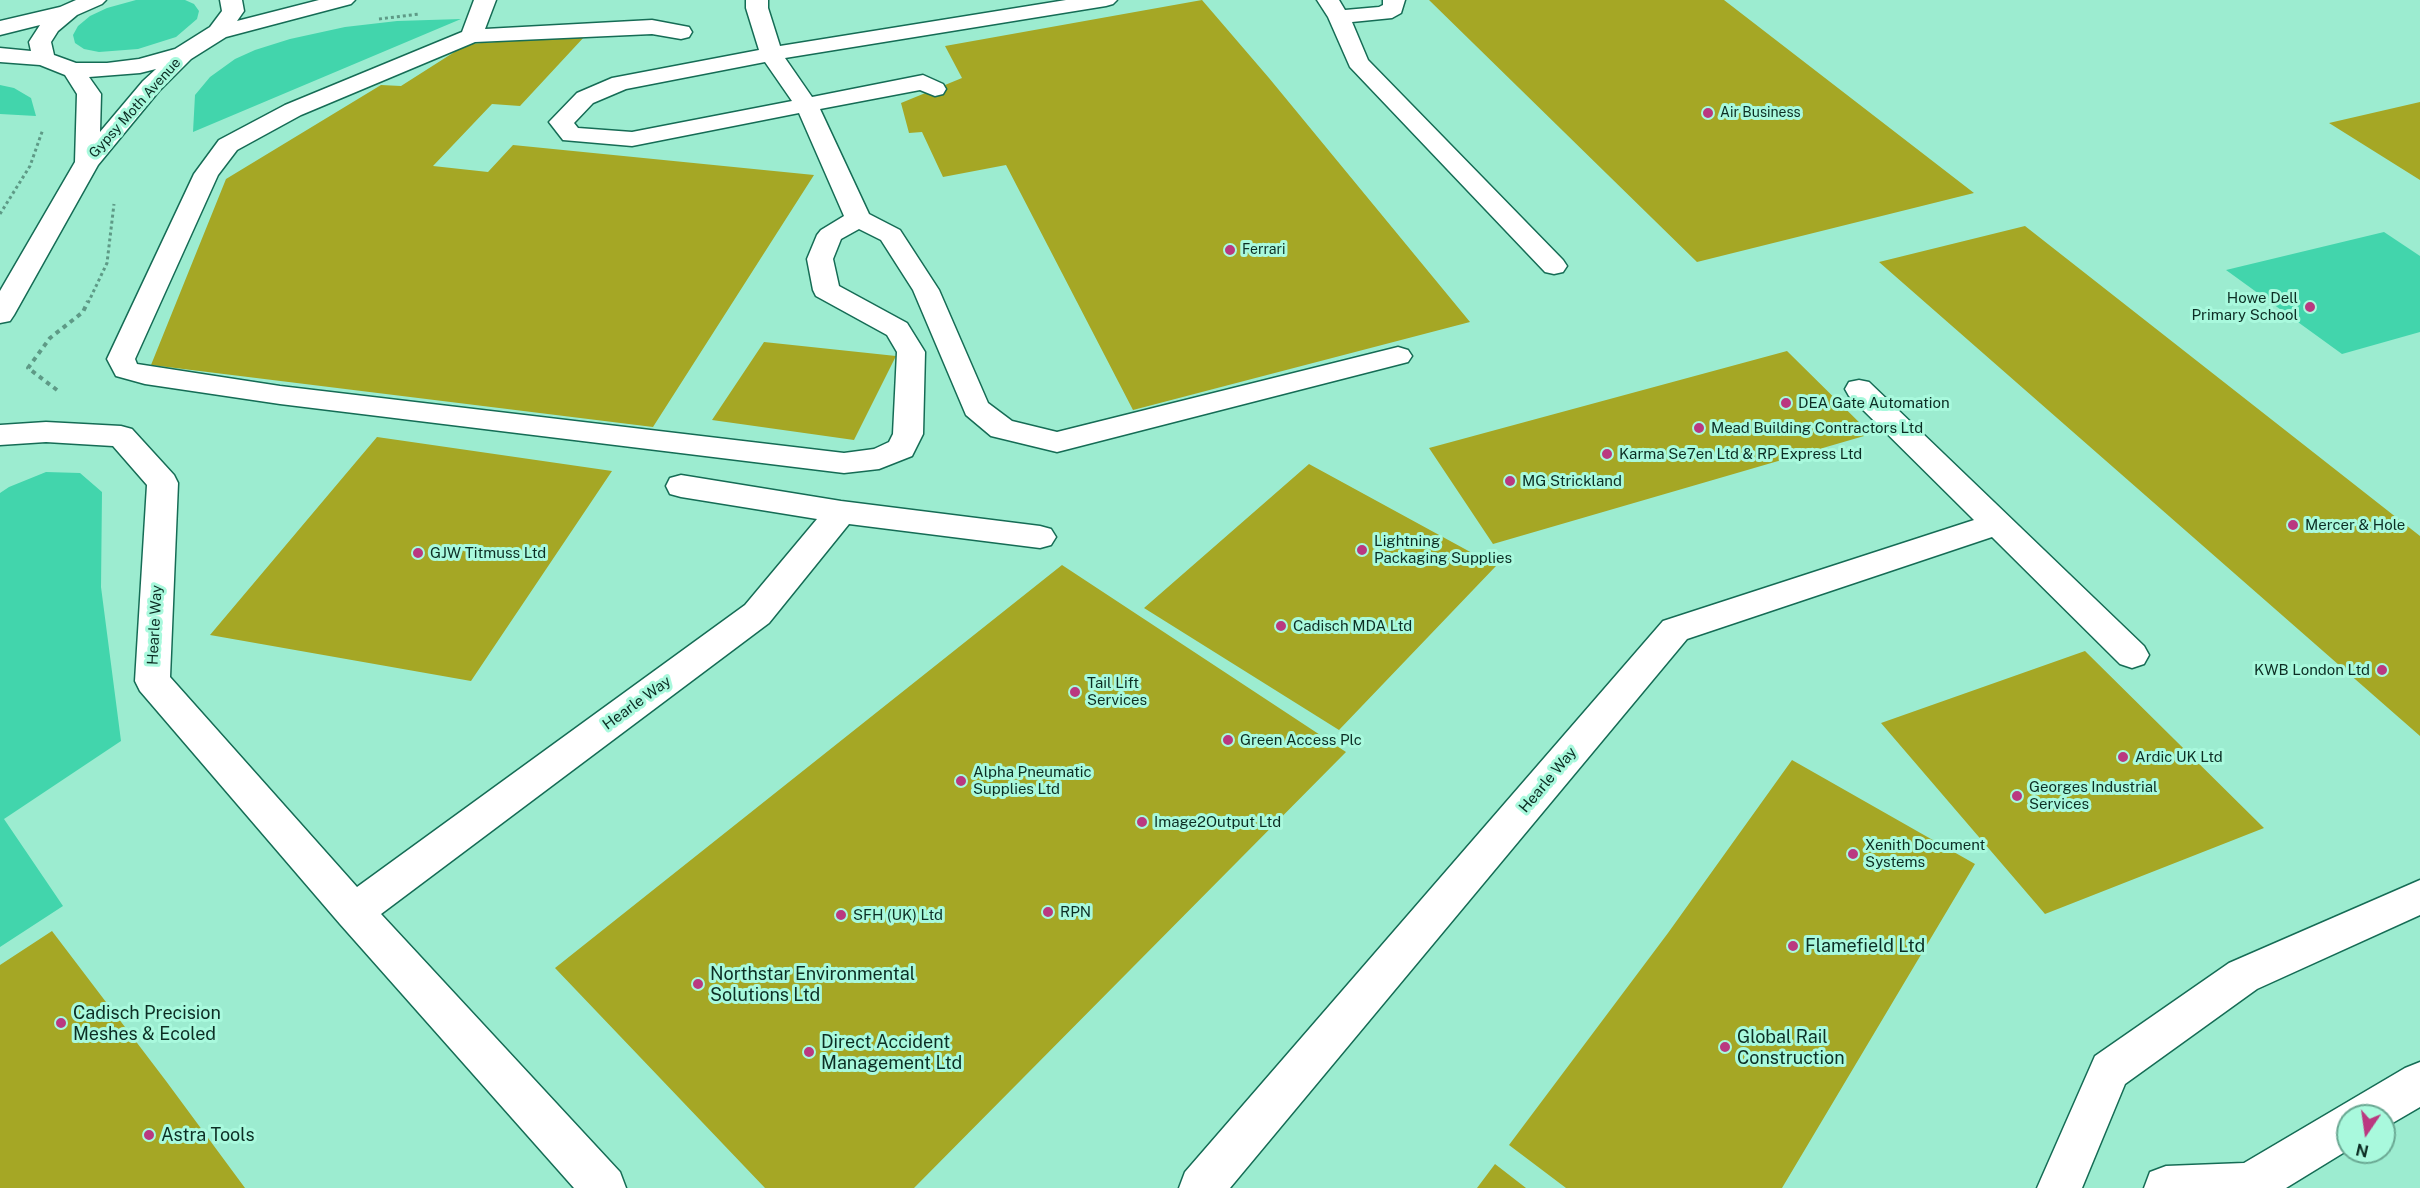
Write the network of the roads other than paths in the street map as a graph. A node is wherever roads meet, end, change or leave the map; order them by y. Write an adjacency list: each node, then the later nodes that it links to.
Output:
1 (95, 0): 9 (street)
2 (231, 0): 11 (street)
3 (344, 0): 11 (street)
4 (485, 0): 13 (street)
5 (757, 0): 15 (street)
6 (1106, 0): 15 (street)
7 (1394, 0): 8 (street)
8 (1334, 9): 23 (street)
9 (69, 10): 10 (street); 17 (street)
10 (0, 28)
11 (219, 32): 14 (street)
12 (681, 32): 13 (street)
13 (471, 36): 22 (street)
14 (183, 54): 18 (street); 21 (street, Gypsy Moth Avenue)
15 (771, 54): 20 (street); 20 (street)
16 (0, 55): 17 (street)
17 (44, 59): 18 (street)
18 (72, 70): 21 (street, Gypsy Moth Avenue)
19 (935, 89): 20 (street)
20 (807, 106): 22 (street)
21 (87, 162): 24 (street, Gypsy Moth Avenue)
22 (858, 219): 25 (street)
23 (1554, 266)
24 (0, 315)
25 (1398, 356)
26 (1859, 389): 30 (street)
27 (0, 435): 34 (street, Hearle Way)
28 (681, 486): 29 (street)
29 (841, 512): 31 (street); 34 (street, Hearle Way)
30 (1997, 524): 32 (street); 40 (street, Hearle Way)
31 (1040, 537)
32 (2132, 655)
33 (2420, 897): 41 (street)
34 (354, 912): 39 (street, Hearle Way)
35 (2420, 1083): 36 (street)
36 (2384, 1104)
37 (2336, 1132): 38 (street)
38 (2247, 1187): 42 (street)
39 (604, 1188)
40 (1202, 1188)
41 (2059, 1188)
42 (2166, 1188)

